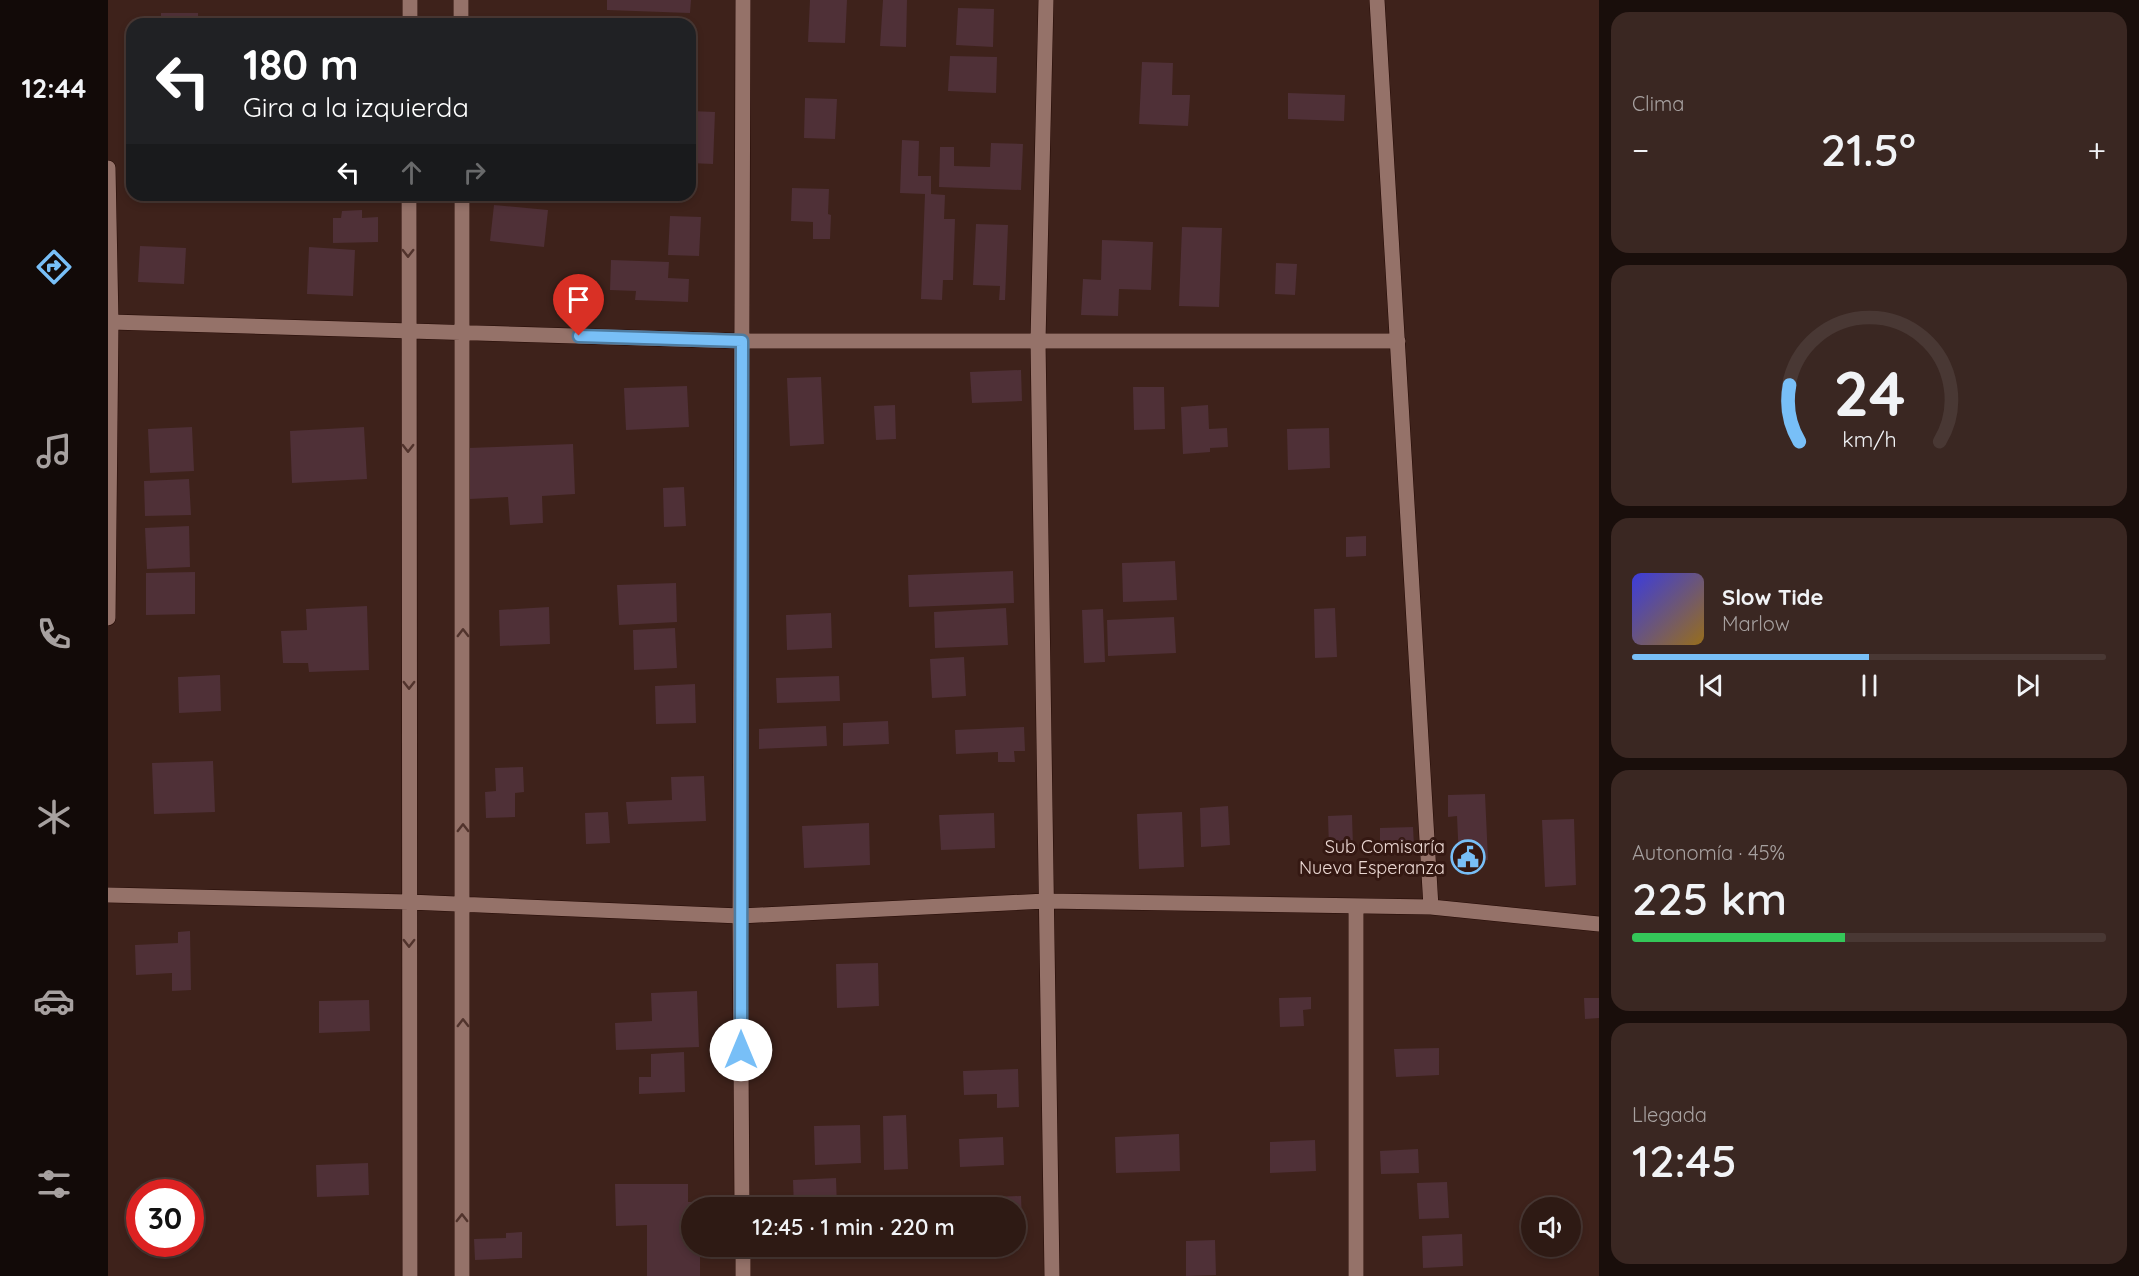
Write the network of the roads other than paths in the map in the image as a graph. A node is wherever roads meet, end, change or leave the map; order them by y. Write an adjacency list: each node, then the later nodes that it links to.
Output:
1 (410, 0): 6 (street)
2 (461, 0): 7 (street)
3 (742, 0): 14 (street)
4 (1046, 0): 15 (street)
5 (1377, 0): 16 (street)
6 (410, 18)
7 (461, 18)
8 (108, 168): 11 (street)
9 (408, 201): 12 (street, one-way to 12)
10 (462, 201): 13 (street)
11 (111, 322): 12 (street); 17 (street)
12 (408, 332): 13 (street); 20 (street, one-way to 20)
13 (464, 333): 14 (street); 21 (street, one-way to 13)
14 (742, 341): 15 (street); 24 (street)
15 (1038, 341): 16 (street); 19 (street)
16 (1398, 341): 23 (street)
17 (108, 618)
18 (108, 896): 20 (street)
19 (1046, 901): 22 (street); 24 (street); 31 (street)
20 (409, 902): 21 (street); 28 (street, one-way to 28)
21 (463, 904): 24 (street); 29 (street, one-way to 21)
22 (1356, 906): 23 (street); 32 (street)
23 (1431, 908): 25 (street)
24 (740, 916): 26 (street)
25 (1599, 924)
26 (742, 1197)
27 (742, 1257): 30 (street)
28 (410, 1276)
29 (462, 1276)
30 (743, 1276)
31 (1052, 1276)
32 (1356, 1276)

